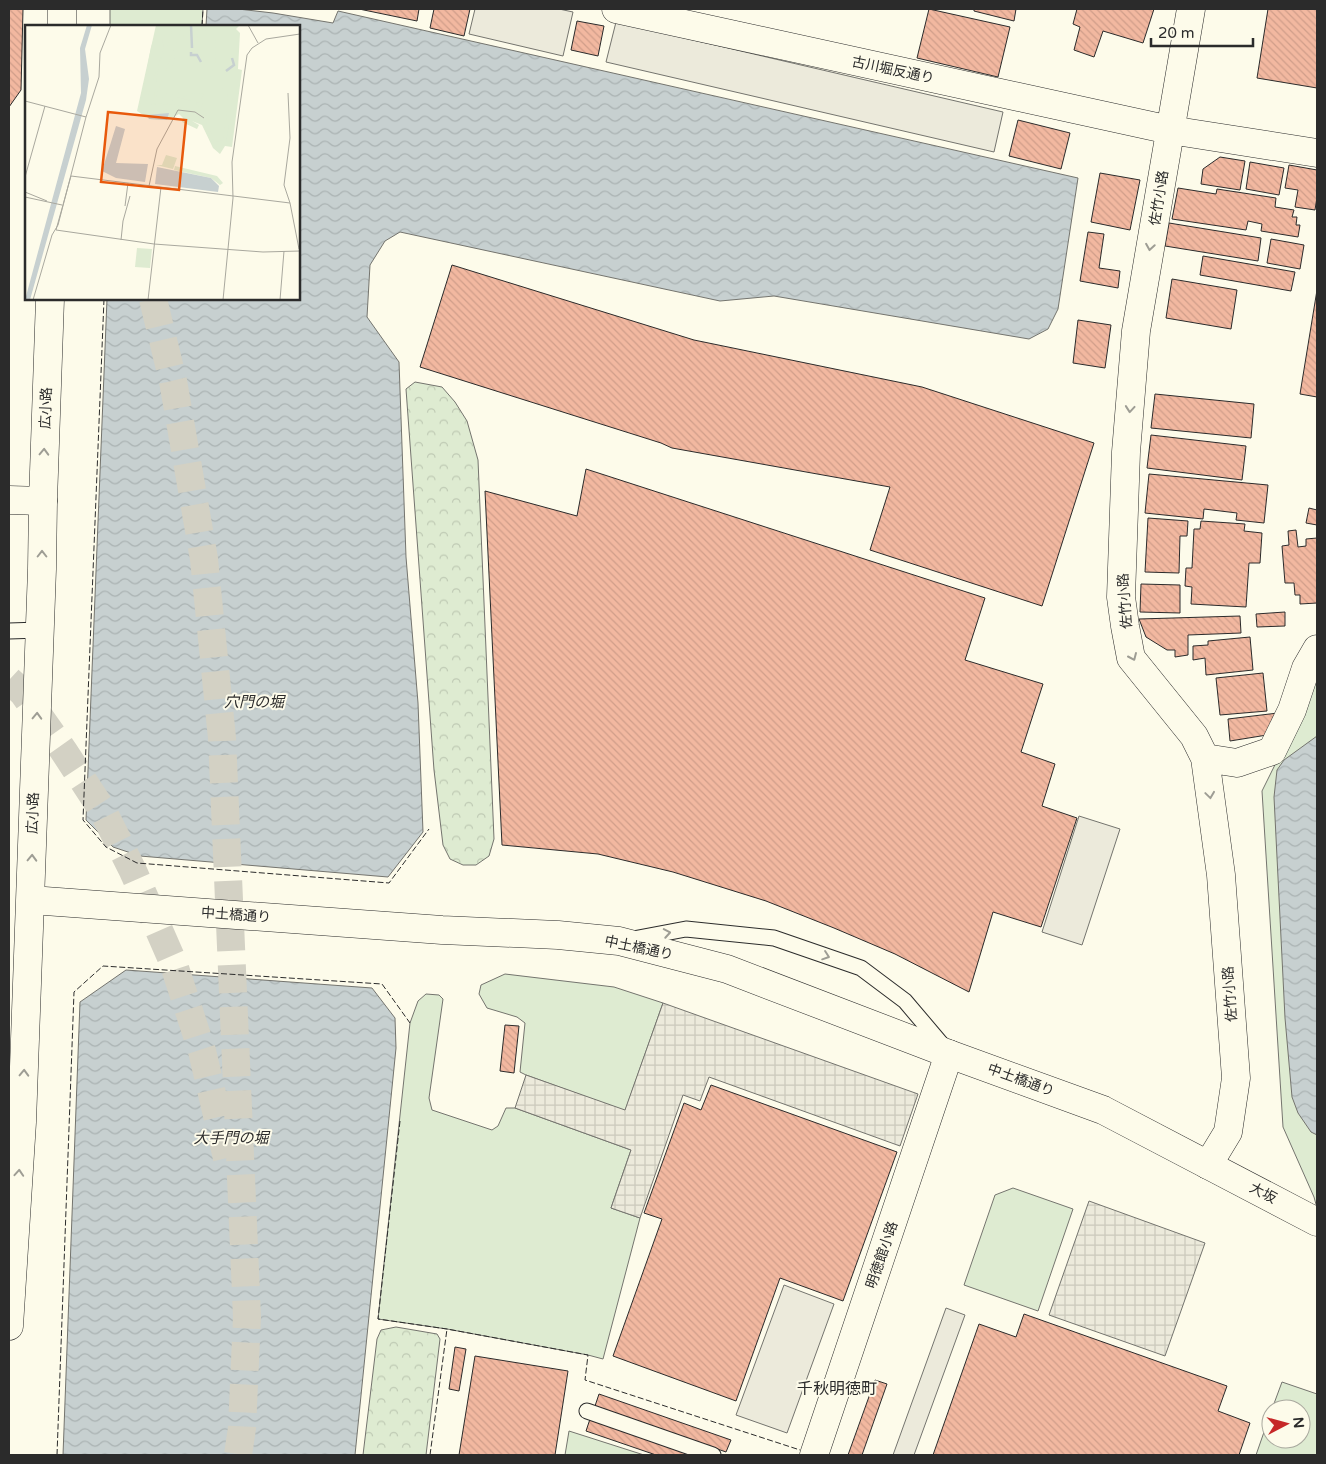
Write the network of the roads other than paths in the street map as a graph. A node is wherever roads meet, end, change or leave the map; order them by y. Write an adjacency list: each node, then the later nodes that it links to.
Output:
1 (62, 9): 4 (street)
2 (616, 9): 5 (street, 古川堀反通り)
3 (1191, 9): 5 (street, 佐竹小路)
4 (62, 25)
5 (1170, 130): 6 (street, 古川堀反通り); 13 (street, 佐竹小路, one-way to 13)
6 (1317, 153)
7 (50, 300): 9 (street, 広小路, one-way to 7)
8 (9, 500): 9 (street)
9 (42, 501): 10 (street, 広小路, one-way to 9)
10 (40, 630): 11 (lane); 14 (street, 広小路, one-way to 10)
11 (9, 631)
12 (1317, 649): 13 (street)
13 (1206, 758): 18 (street, 佐竹小路, one-way to 18)
14 (30, 900): 15 (street, 中土橋通り); 17 (street, 広小路, one-way to 14)
15 (619, 941): 16 (street, 中土橋通り); 16 (lane, one-way to 16)
16 (949, 1054): 18 (street, 中土橋通り); 23 (street, 明徳館小路)
17 (16, 1122): 20 (street, 広小路, one-way to 17)
18 (1208, 1164): 19 (street, 大坂)
19 (1317, 1222)
20 (9, 1326)
21 (587, 1411): 22 (lane)
22 (713, 1455)
23 (814, 1455)

